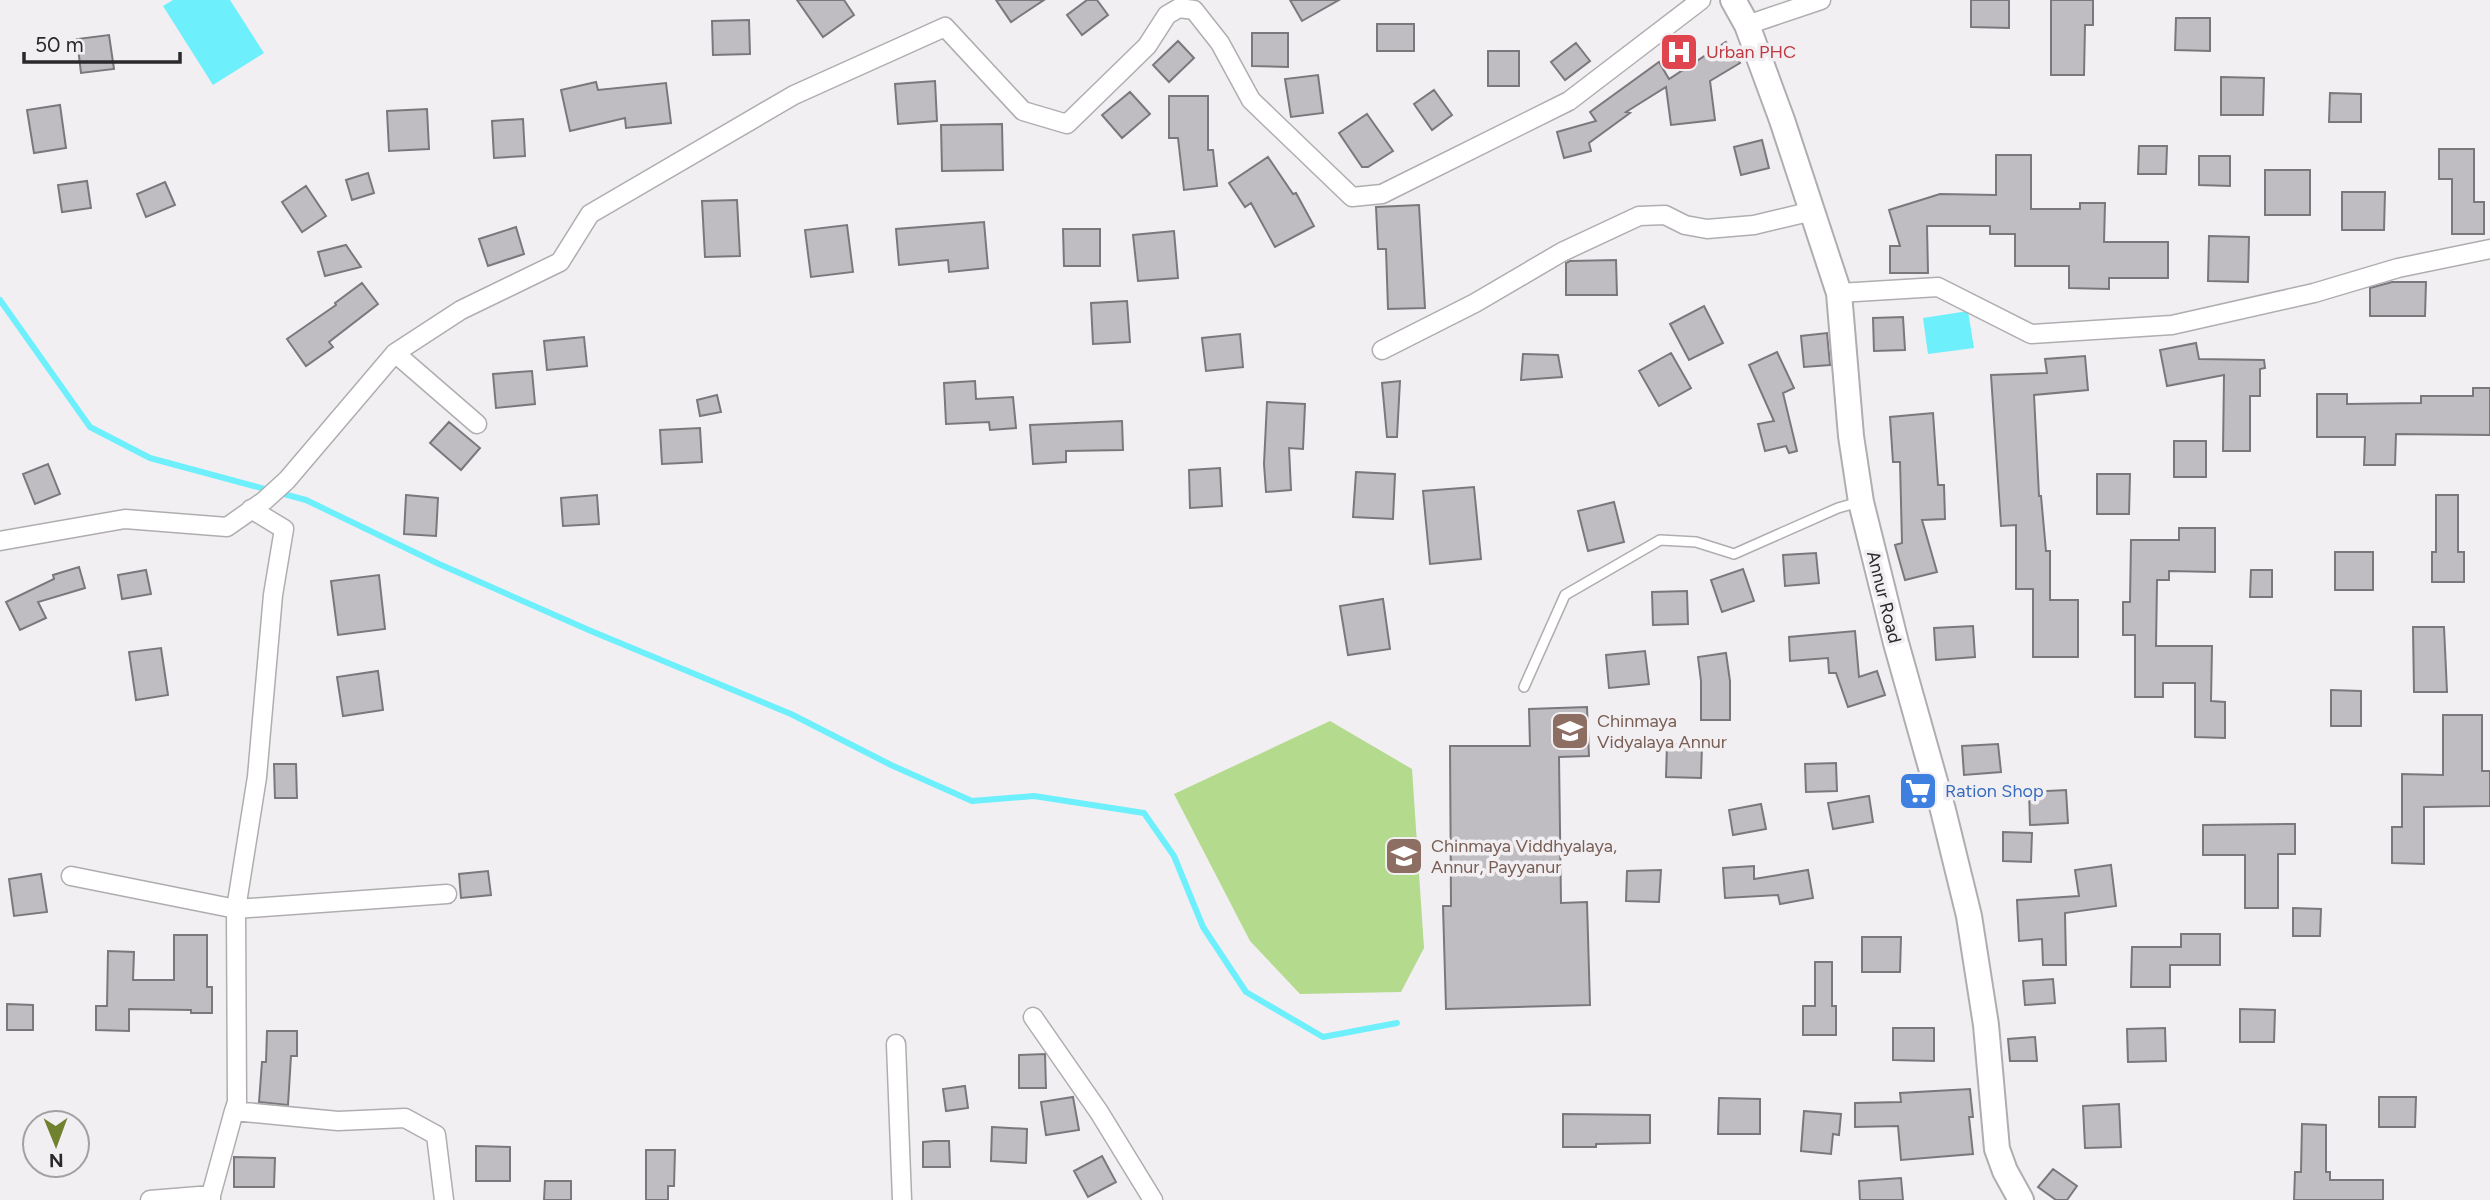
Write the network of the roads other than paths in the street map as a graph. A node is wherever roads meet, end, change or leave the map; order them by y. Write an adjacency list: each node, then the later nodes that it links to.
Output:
1 (1701, 0): 9 (street)
2 (1733, 0): 4 (main road, Annur Road)
3 (1821, 0): 4 (street)
4 (1747, 25): 5 (main road, Annur Road)
5 (1813, 211): 7 (main road, Annur Road); 8 (street)
6 (2490, 249): 7 (street)
7 (1839, 293): 11 (main road, Annur Road)
8 (1382, 350)
9 (394, 353): 10 (street); 12 (street)
10 (477, 424)
11 (1861, 502): 14 (lane); 26 (main road, Annur Road)
12 (258, 505): 13 (street); 17 (street)
13 (0, 541)
14 (1524, 687)
15 (71, 876): 17 (street)
16 (447, 894): 17 (street)
17 (236, 909): 20 (street)
18 (1033, 1017): 25 (street)
19 (897, 1044): 24 (street)
20 (234, 1111): 21 (street); 23 (street)
21 (211, 1197): 22 (street)
22 (150, 1200)
23 (444, 1200)
24 (902, 1200)
25 (1153, 1200)
26 (2021, 1200)

